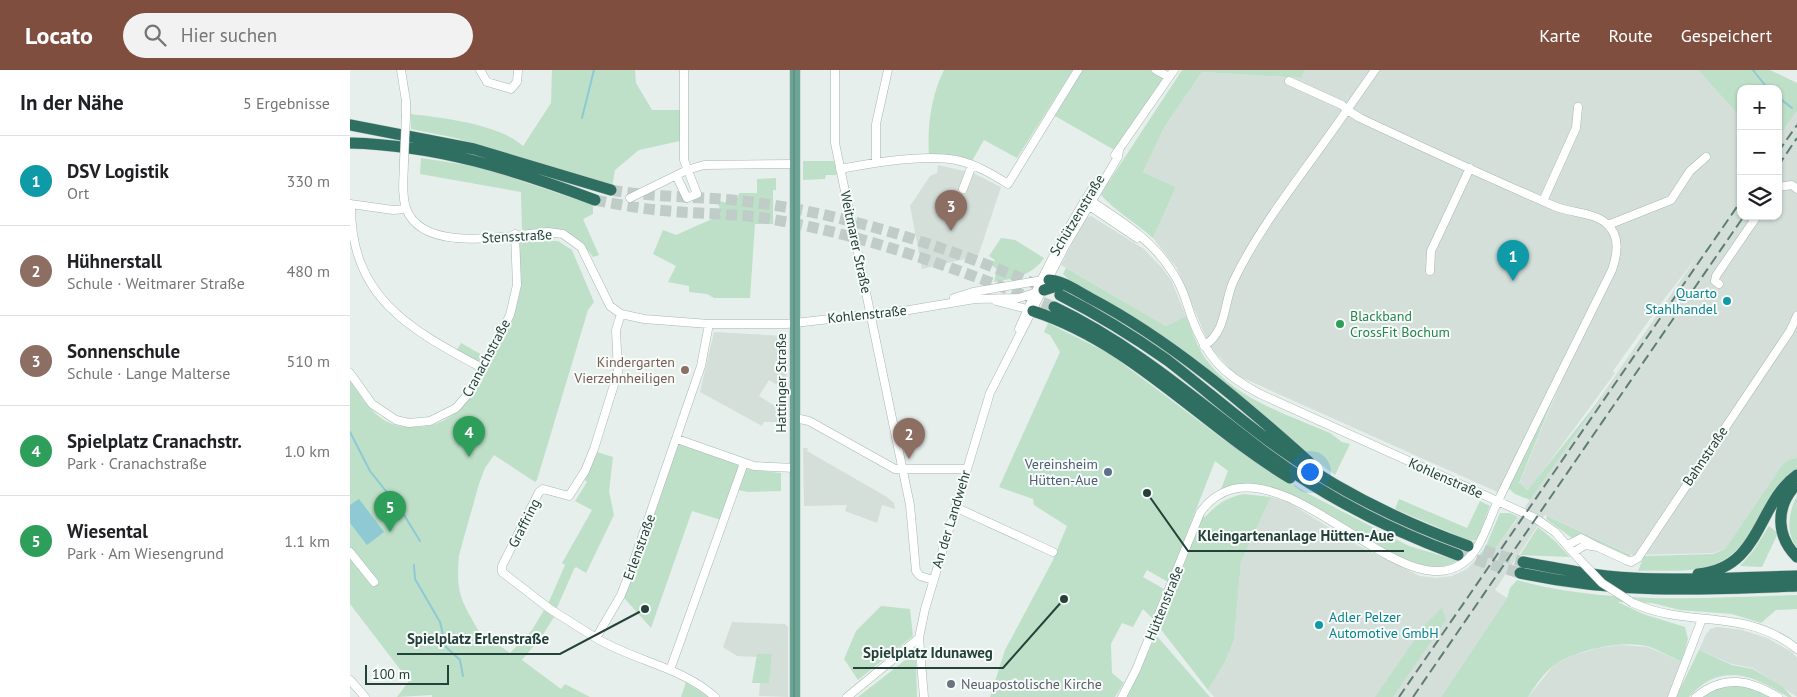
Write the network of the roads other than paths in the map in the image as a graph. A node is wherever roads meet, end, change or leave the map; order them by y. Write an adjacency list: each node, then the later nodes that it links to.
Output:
1 (401, 70): 37 (street, bridge)
2 (480, 70): 3 (street)
3 (518, 70)
4 (684, 70): 26 (street)
5 (795, 70): 21 (main road, Hattinger Straße)
6 (835, 70): 25 (street, Weitmarer Straße)
7 (888, 70): 22 (street)
8 (1078, 70): 23 (street)
9 (1156, 70): 12 (street)
10 (1174, 70): 12 (street, Schützenstraße)
11 (1375, 70): 15 (street)
12 (1169, 77): 35 (street, Schützenstraße)
13 (1288, 81): 15 (street)
14 (1578, 107): 34 (street)
15 (1347, 110): 24 (street); 52 (street)
16 (350, 125): 18 (highway)
17 (350, 132): 18 (highway)
18 (406, 135): 31 (highway)
19 (354, 144): 33 (highway)
20 (1706, 157): 39 (street)
21 (795, 164): 26 (street); 50 (main road, Hattinger Straße)
22 (876, 164): 23 (street); 25 (street)
23 (972, 165): 29 (street)
24 (1470, 168): 34 (street); 41 (street)
25 (840, 169): 48 (street, Weitmarer Straße)
26 (687, 170): 27 (street); 27 (street)
27 (677, 177): 32 (street)
28 (1782, 186): 30 (street)
29 (963, 189)
30 (1797, 189)
31 (611, 190)
32 (630, 198)
33 (595, 200)
34 (1543, 201): 39 (street)
35 (1087, 203): 44 (street, Schützenstraße); 52 (street, Kohlenstraße)
36 (350, 204): 37 (street); 53 (street)
37 (406, 209): 40 (street, Stensstraße)
38 (1754, 220): 43 (street)
39 (1608, 225): 63 (street, Hüttenstraße)
40 (515, 234): 47 (street, Stensstraße); 53 (street, Cranachstraße)
41 (1430, 271)
42 (1023, 282): 44 (street, Kohlenstraße); 44 (street); 46 (street, Kohlenstraße)
43 (1719, 284)
44 (1038, 295): 45 (street, Kohlenstraße); 45 (street, Kohlenstraße); 59 (street, An der Landwehr); 66 (highway); 71 (highway)
45 (979, 299): 46 (street, Kohlenstraße)
46 (938, 304): 48 (street, Kohlenstraße)
47 (621, 314): 51 (street); 79 (street, Graffring)
48 (871, 314): 50 (street, Kohlenstraße); 60 (street, Weitmarer Straße)
49 (1797, 316): 67 (street, Bahnstraße)
50 (795, 321): 51 (street); 55 (main road, Hattinger Straße)
51 (709, 324): 56 (street, Erlenstraße)
52 (1204, 346): 63 (street, Kohlenstraße)
53 (482, 368): 54 (street, Cranachstraße)
54 (350, 373)
55 (795, 418): 58 (main road, Hattinger Straße); 60 (street)
56 (677, 440): 57 (street); 79 (street, Erlenstraße)
57 (744, 463): 58 (street); 82 (street)
58 (795, 468): 86 (main road, Hattinger Straße)
59 (966, 469): 60 (street); 64 (street, An der Landwehr)
60 (901, 470): 74 (street, Weitmarer Straße)
61 (1797, 475): 75 (highway)
62 (1797, 485): 72 (highway)
63 (1498, 501): 65 (street, Kohlenstraße); 89 (street, Hüttenstraße)
64 (955, 507): 69 (street); 74 (street, An der Landwehr)
65 (1568, 545): 67 (street, Bahnstraße); 70 (street, Kohlenstraße)
66 (1468, 546)
67 (1598, 546): 70 (street)
68 (350, 552): 76 (street)
69 (1054, 552)
70 (1574, 552): 78 (street, Kohlenstraße, bridge)
71 (1458, 555)
72 (1797, 557)
73 (1797, 576): 75 (highway)
74 (933, 580): 80 (street, An der Landwehr)
75 (1664, 580): 77 (highway)
76 (374, 582)
77 (1797, 586)
78 (1702, 618): 81 (street, Kohlenstraße); 90 (street)
79 (596, 638): 82 (street)
80 (919, 638): 87 (street); 88 (street, An der Landwehr)
81 (1797, 649)
82 (670, 670): 85 (street)
83 (350, 680): 84 (street)
84 (365, 697)
85 (715, 697)
86 (795, 697)
87 (846, 697)
88 (924, 697)
89 (1122, 697)
90 (1672, 697)
91 (1696, 697): 92 (street)
92 (1778, 697)

